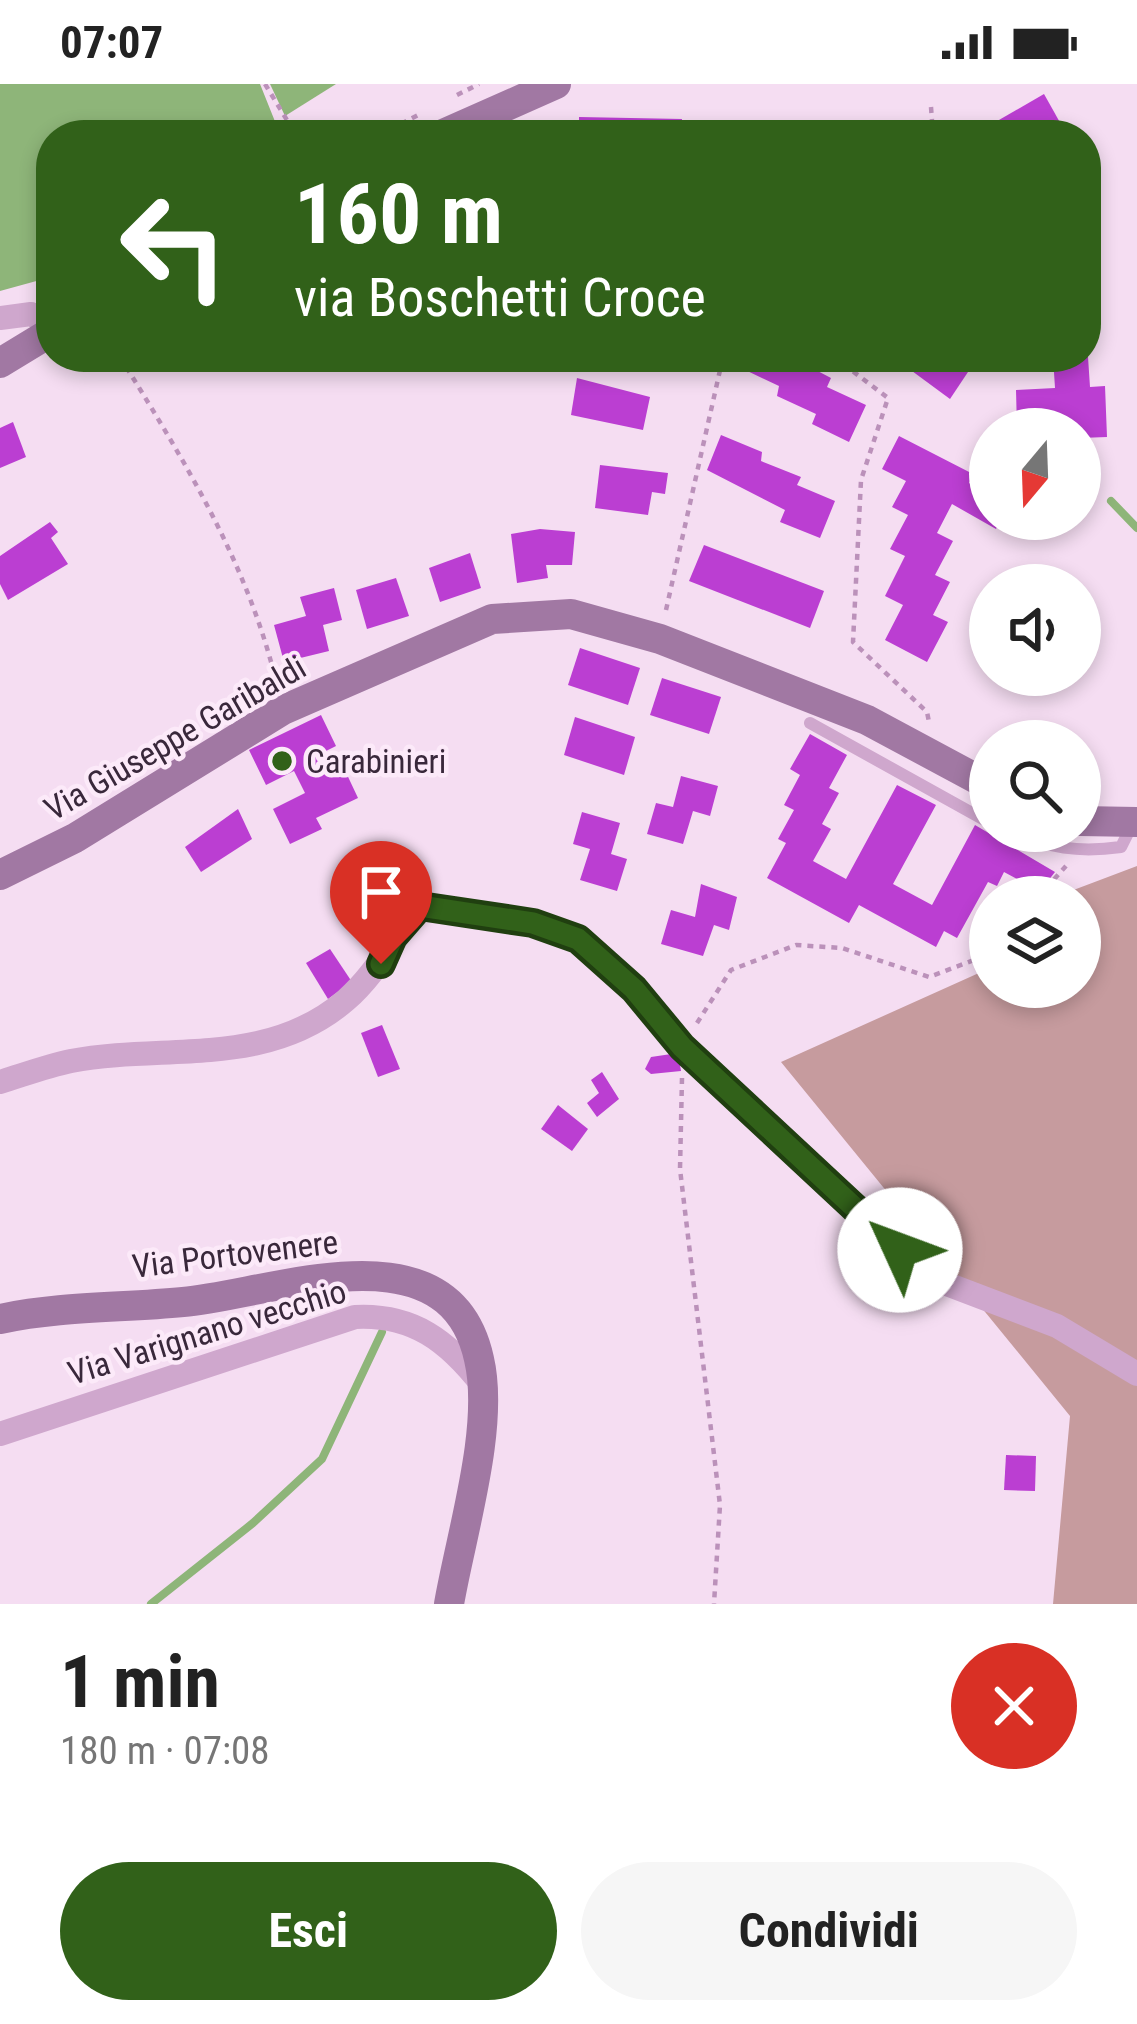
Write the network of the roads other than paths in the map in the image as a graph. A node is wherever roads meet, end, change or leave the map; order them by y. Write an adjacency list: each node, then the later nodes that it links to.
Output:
1 (556, 84): 2 (street)
2 (475, 120)
3 (36, 317): 4 (street)
4 (0, 318)
5 (36, 338): 6 (street)
6 (0, 363)
7 (810, 722): 9 (lane)
8 (969, 775): 13 (street, Via Giuseppe Garibaldi)
9 (969, 811)
10 (1101, 821): 11 (street)
11 (1135, 822): 12 (lane)
12 (1101, 850)
13 (0, 875)
14 (0, 1082): 16 (street)
15 (0, 1319): 17 (street, Via Portovenere)
16 (1137, 1374)
17 (483, 1386): 18 (street, Via Varignano vecchio); 19 (street, Via Portovenere)
18 (0, 1434)
19 (449, 1604)

